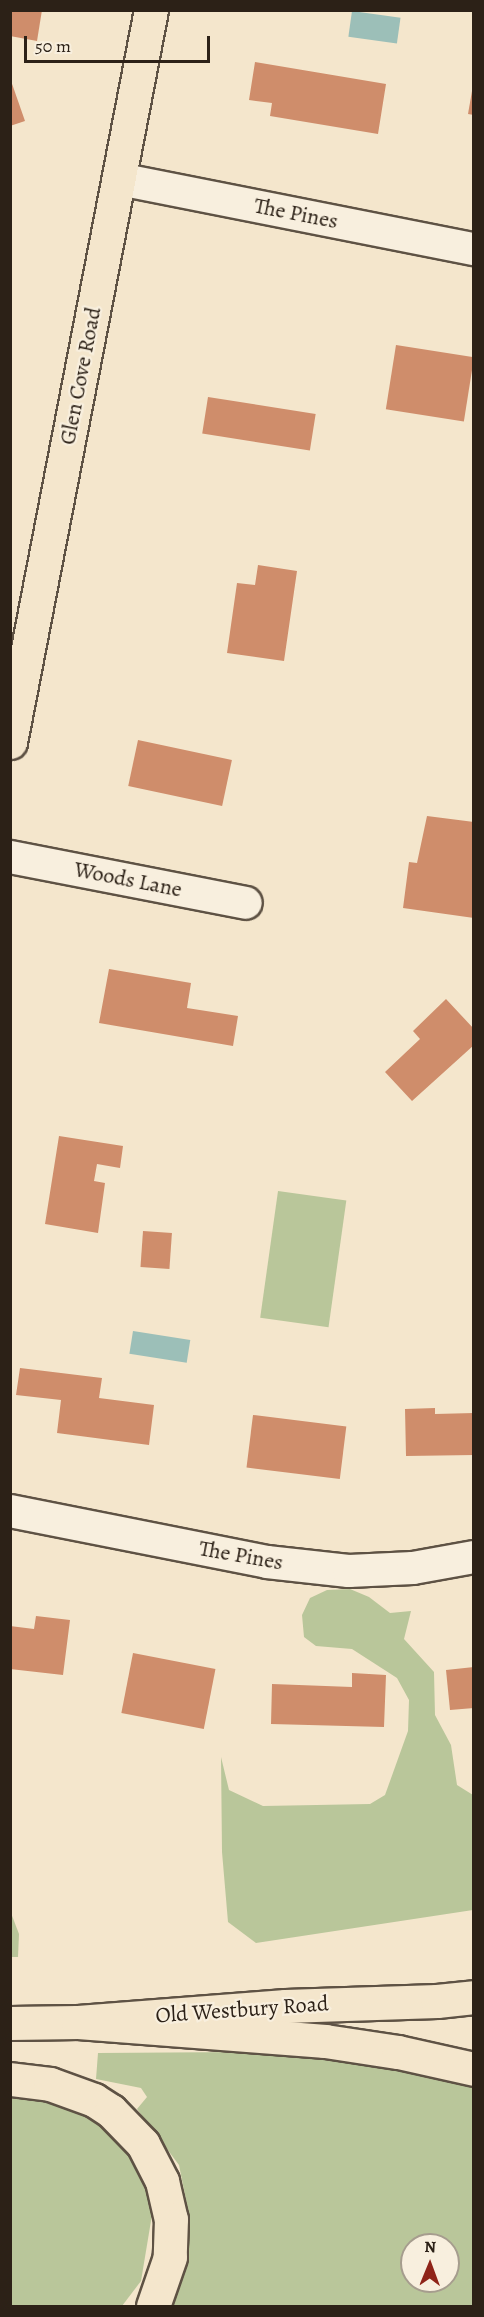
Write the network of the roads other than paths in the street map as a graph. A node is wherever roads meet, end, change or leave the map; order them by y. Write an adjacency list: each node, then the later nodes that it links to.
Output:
1 (151, 10): 2 (main road, Glen Cove Road)
2 (119, 179): 3 (street, The Pines); 4 (main road, Glen Cove Road)
3 (474, 249)
4 (10, 742)
5 (10, 857): 6 (street, Woods Lane)
6 (246, 903)
7 (10, 1511): 8 (street, The Pines)
8 (474, 1557)
9 (474, 1997): 10 (main road, Old Westbury Road)
10 (78, 2022): 11 (main road, Old Westbury Road); 12 (main road)
11 (10, 2023)
12 (474, 2069)
13 (10, 2079): 14 (main road)
14 (153, 2307)

